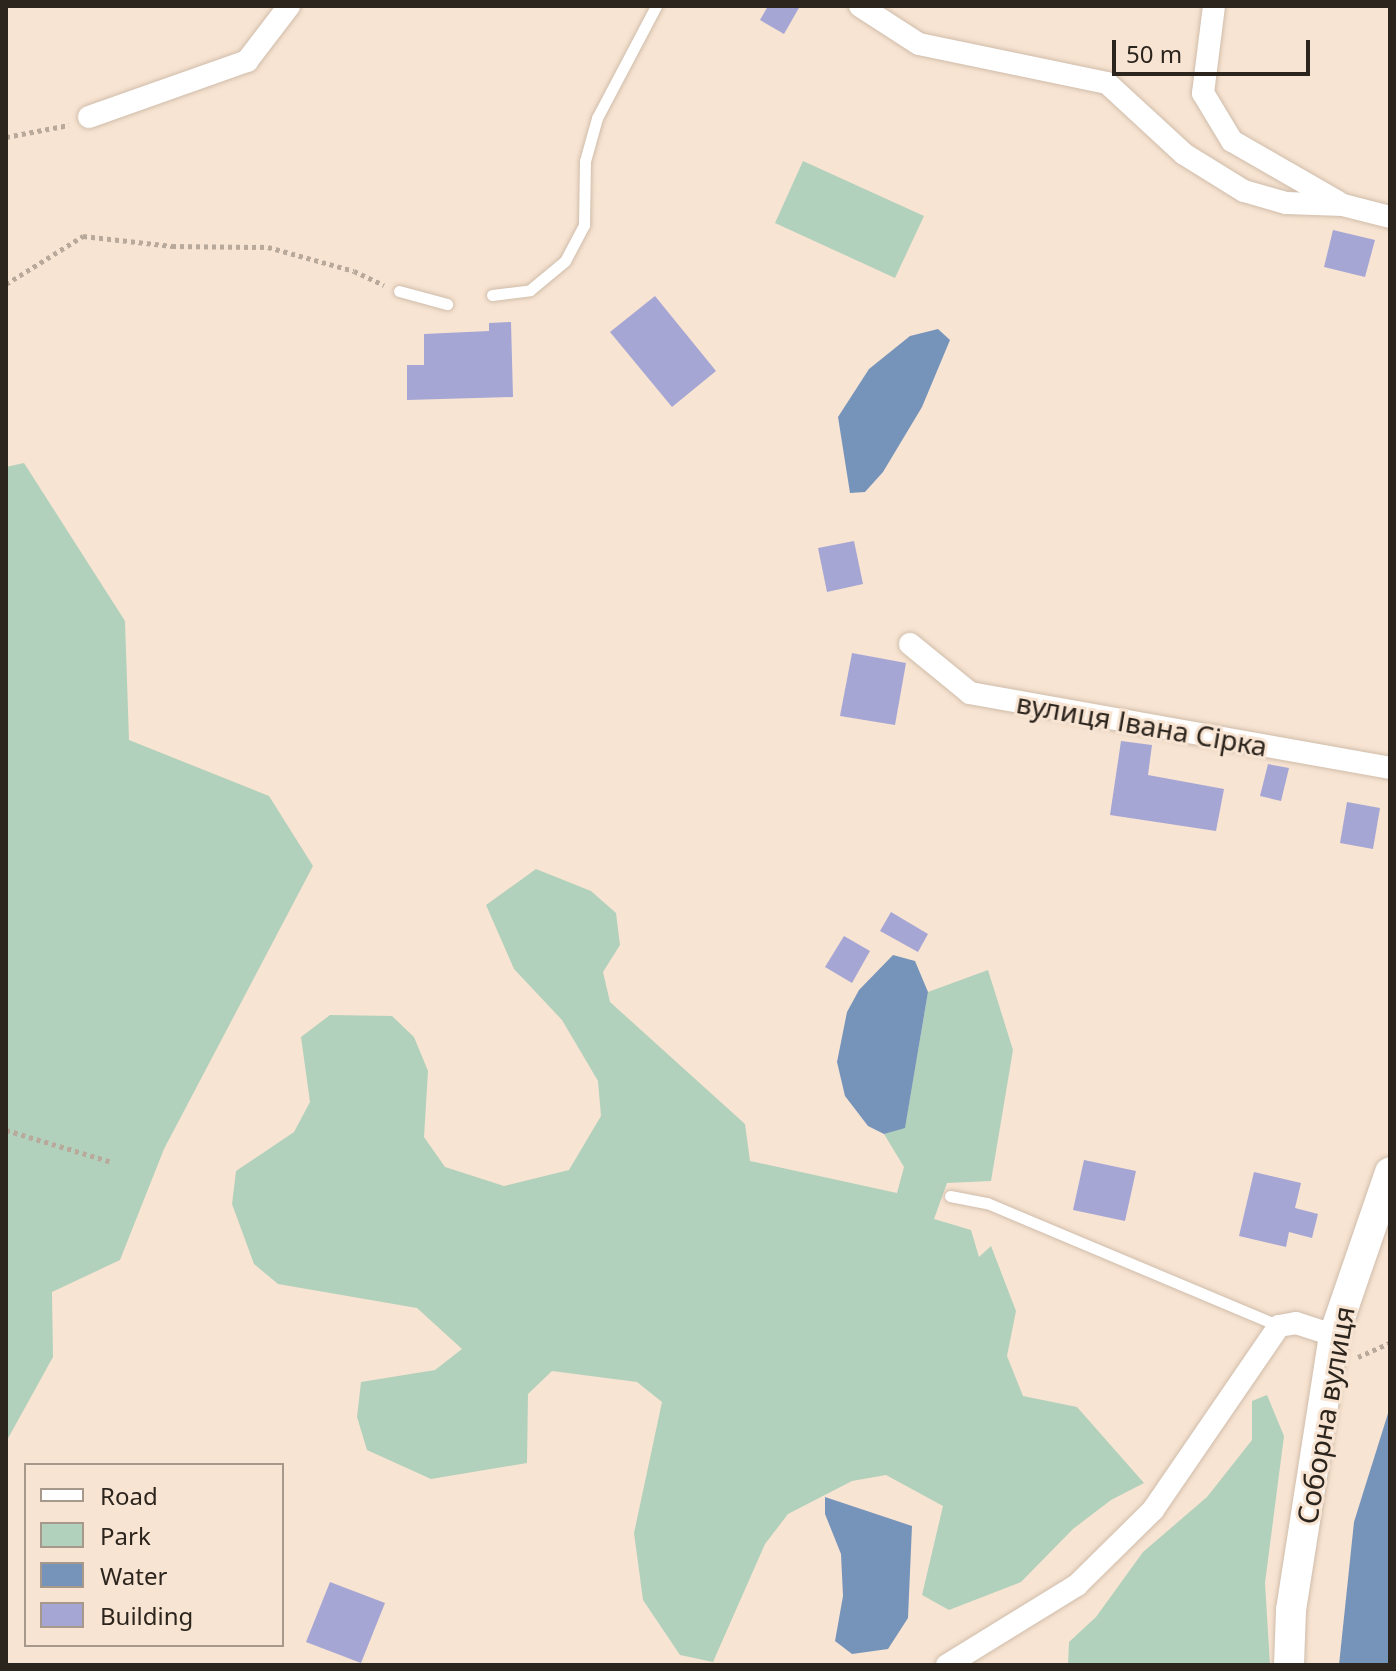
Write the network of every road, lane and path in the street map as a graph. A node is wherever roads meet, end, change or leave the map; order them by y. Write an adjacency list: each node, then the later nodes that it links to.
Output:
1 (289, 6): 5 (street)
2 (656, 6): 11 (lane)
3 (860, 6): 7 (street)
4 (1214, 6): 7 (street)
5 (89, 117): 6 (path)
6 (6, 137)
7 (1343, 205): 8 (street)
8 (1390, 217)
9 (6, 284): 10 (path)
10 (399, 291): 12 (lane)
11 (492, 295)
12 (447, 304)
13 (910, 644): 14 (street, вулиця Івана Сірка)
14 (1390, 768)
15 (6, 1130): 16 (path)
16 (112, 1162)
17 (1390, 1172): 20 (street, Соборна вулиця)
18 (950, 1196): 19 (lane)
19 (1279, 1326): 20 (street); 21 (street)
20 (1334, 1335): 22 (street, Соборна вулиця)
21 (947, 1665)
22 (1289, 1665)

